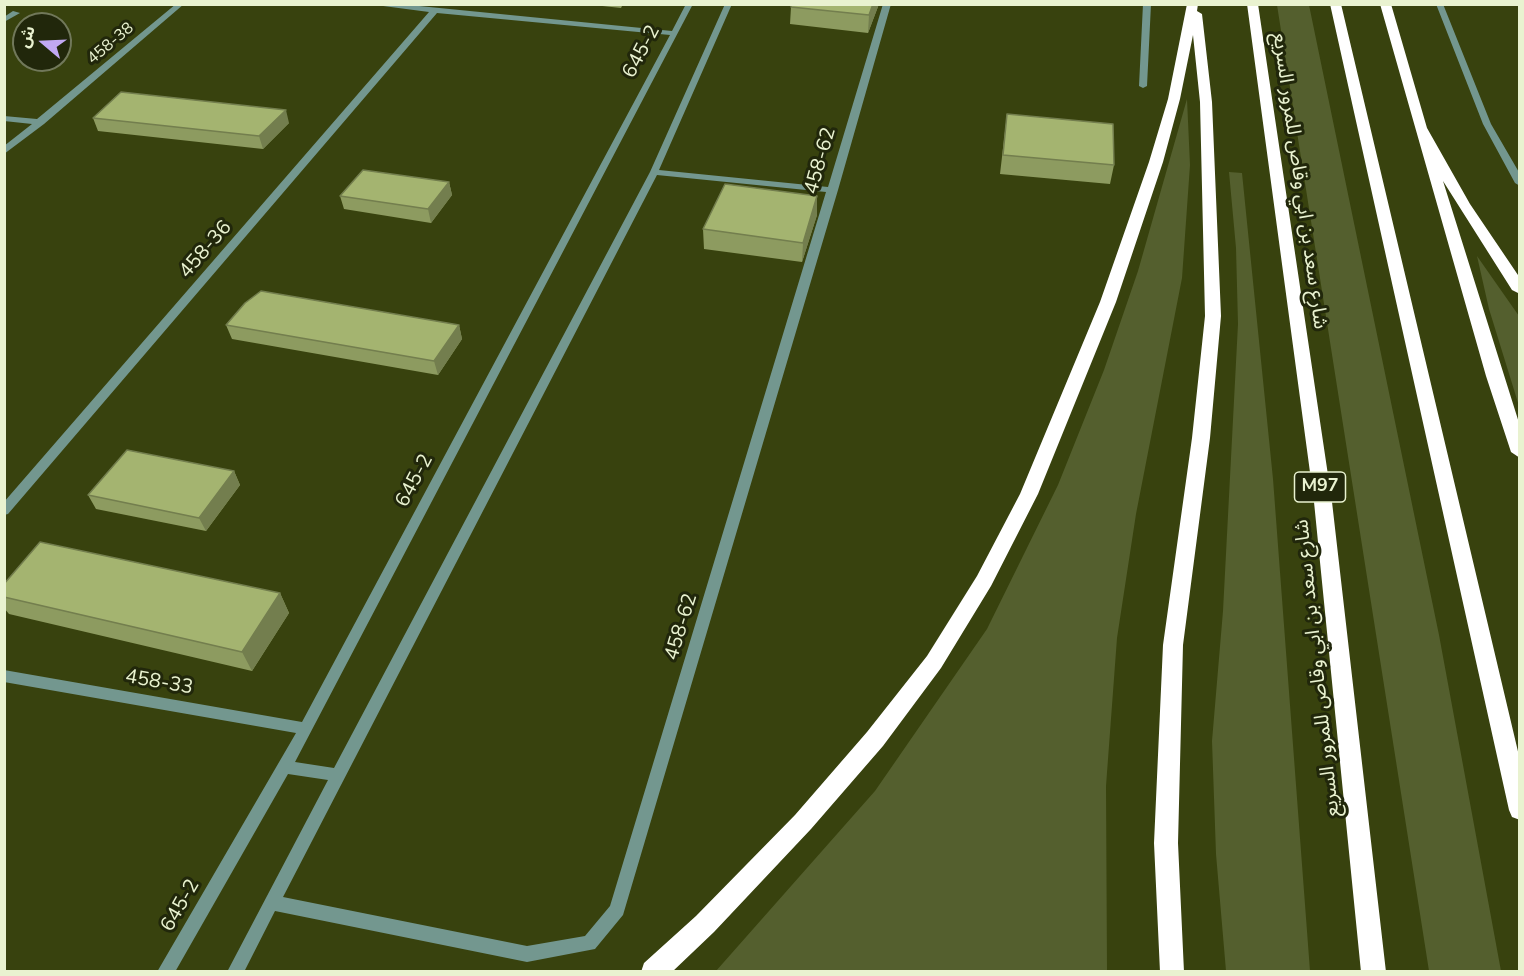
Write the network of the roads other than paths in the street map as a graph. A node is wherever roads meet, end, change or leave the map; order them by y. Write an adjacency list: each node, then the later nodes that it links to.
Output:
1 (181, 4): 16 (street, 458-38)
2 (371, 4): 12 (street)
3 (690, 4): 13 (street, 645-2)
4 (729, 4): 19 (street)
5 (887, 4): 21 (street, 458-62)
6 (1147, 4): 14 (street)
7 (1194, 4): 33 (highway); 34 (highway)
8 (1252, 4): 35 (highway, شارع سعد بن ابي وقاص للمرور السريع / M97)
9 (1335, 4): 29 (highway)
10 (1385, 4): 17 (highway)
11 (1439, 4): 20 (street)
12 (434, 11): 13 (street); 24 (street, 458-36)
13 (674, 33): 26 (street, 645-2)
14 (1143, 86)
15 (4, 118): 16 (street)
16 (41, 122): 18 (street, 458-38)
17 (1421, 128): 22 (highway); 23 (highway)
18 (4, 151)
19 (654, 172): 21 (street); 28 (street)
20 (1520, 183)
21 (833, 190): 30 (street, 458-62)
22 (1520, 290)
23 (1520, 452)
24 (4, 512)
25 (4, 676): 26 (street, 458-33)
26 (306, 729): 27 (street, 645-2)
27 (285, 767): 28 (street); 31 (street, 645-2)
28 (340, 775): 30 (street)
29 (1520, 810)
30 (273, 903): 32 (street)
31 (165, 972)
32 (235, 972)
33 (653, 972)
34 (1172, 972)
35 (1374, 972)

